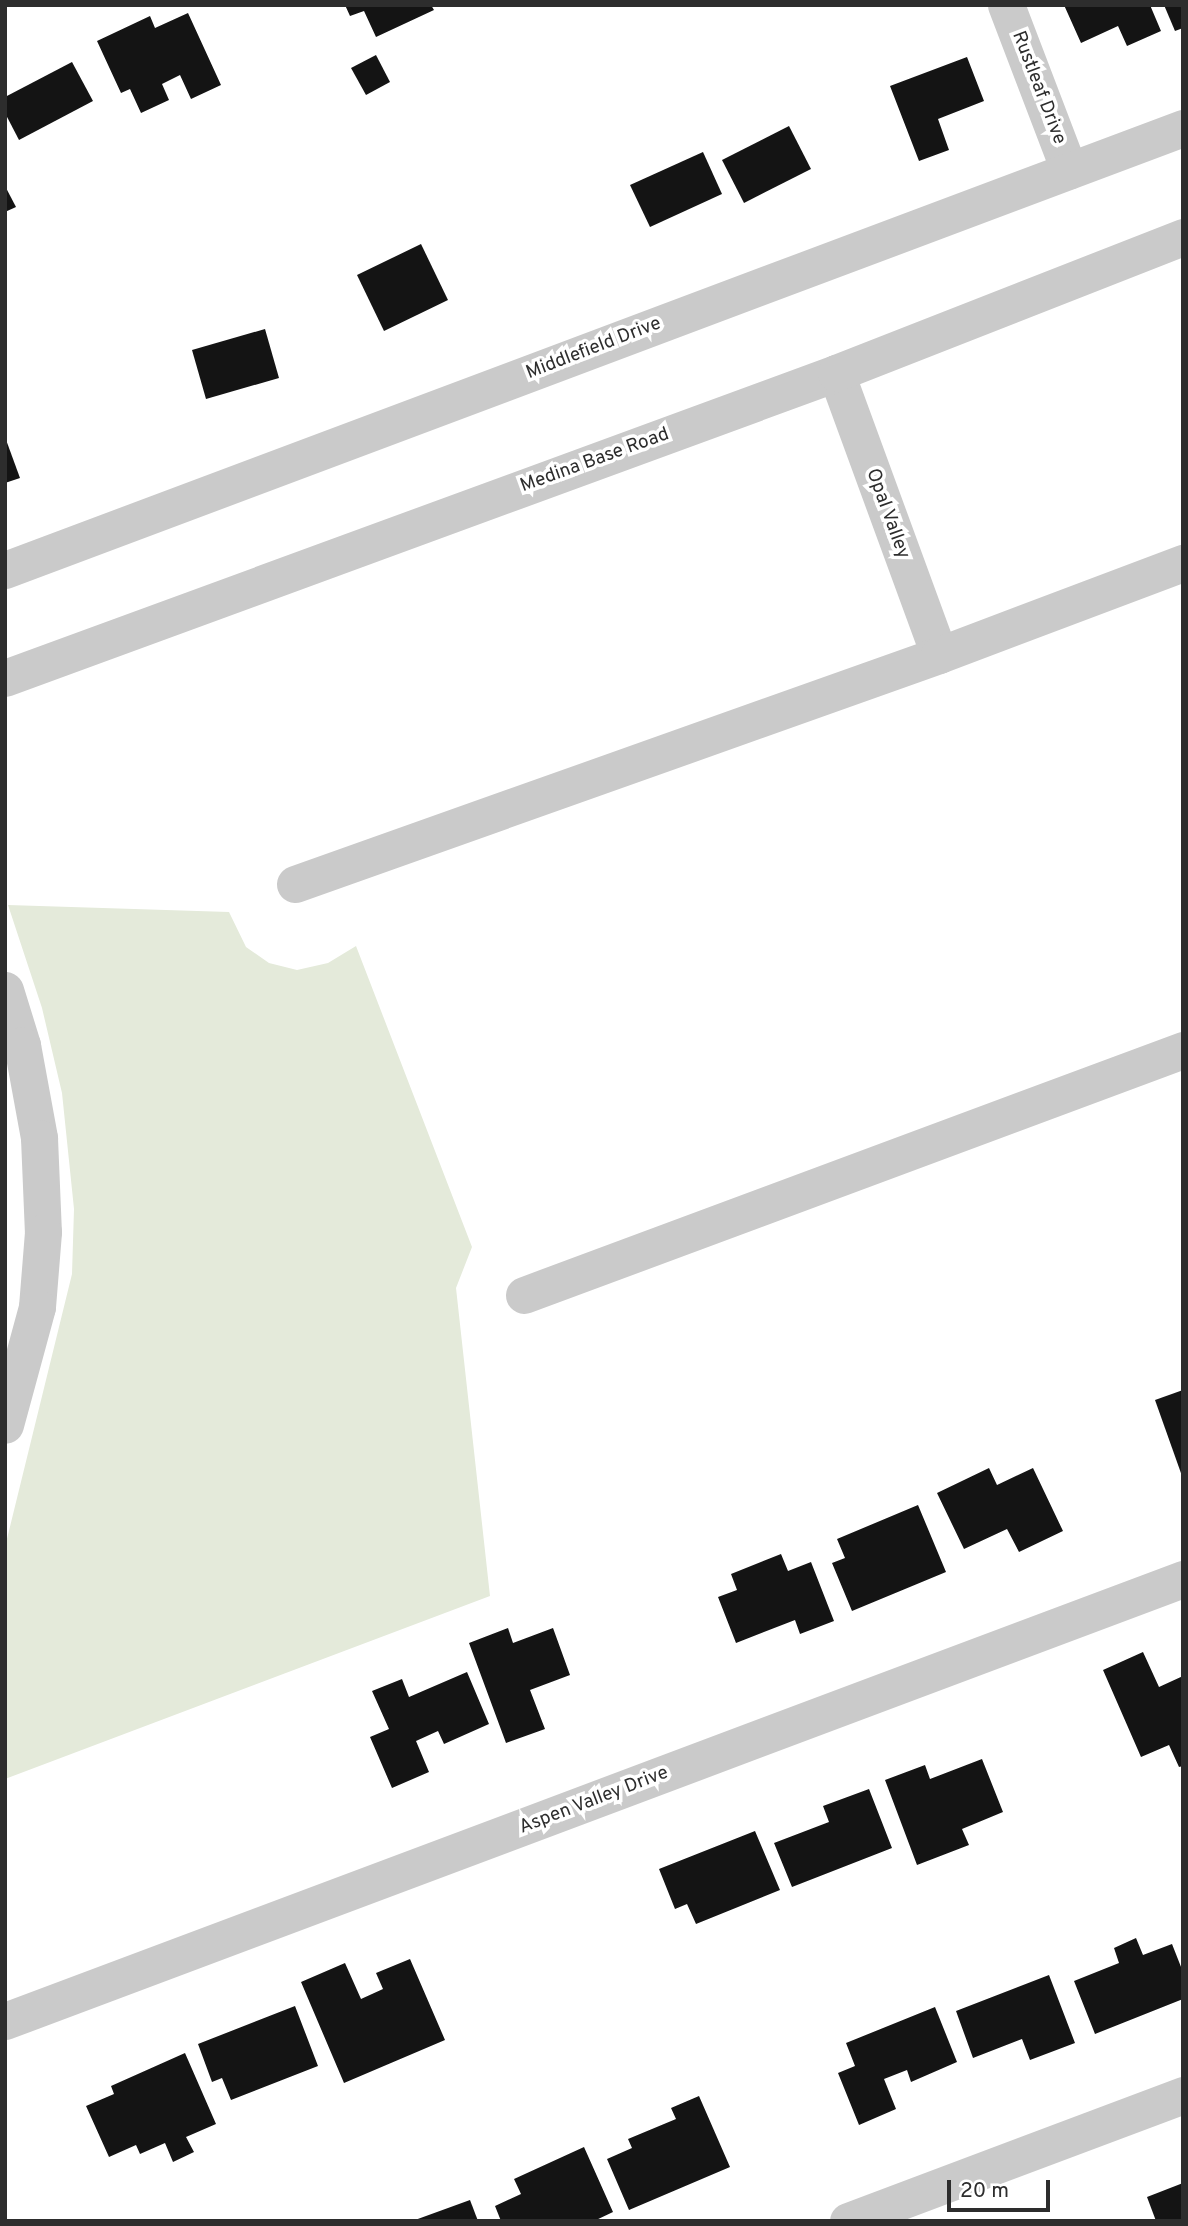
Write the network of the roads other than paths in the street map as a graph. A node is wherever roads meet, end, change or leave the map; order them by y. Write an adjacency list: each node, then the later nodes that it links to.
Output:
1 (1006, 5): 3 (street, Rustleaf Drive)
2 (1183, 128): 3 (street, Middlefield Drive)
3 (1069, 170): 7 (street, Middlefield Drive)
4 (1183, 237): 5 (street, Medina Base Road)
5 (836, 373): 8 (street, Opal Valley); 9 (street, Medina Base Road)
6 (1183, 563): 8 (street)
7 (5, 570)
8 (939, 655): 10 (street)
9 (5, 678)
10 (295, 884)
11 (5, 990): 14 (street)
12 (1183, 1050): 13 (street)
13 (524, 1295)
14 (5, 1425)
15 (1183, 1579): 16 (street, Aspen Valley Drive)
16 (5, 2021)
17 (1183, 2095): 18 (street)
18 (848, 2221)

